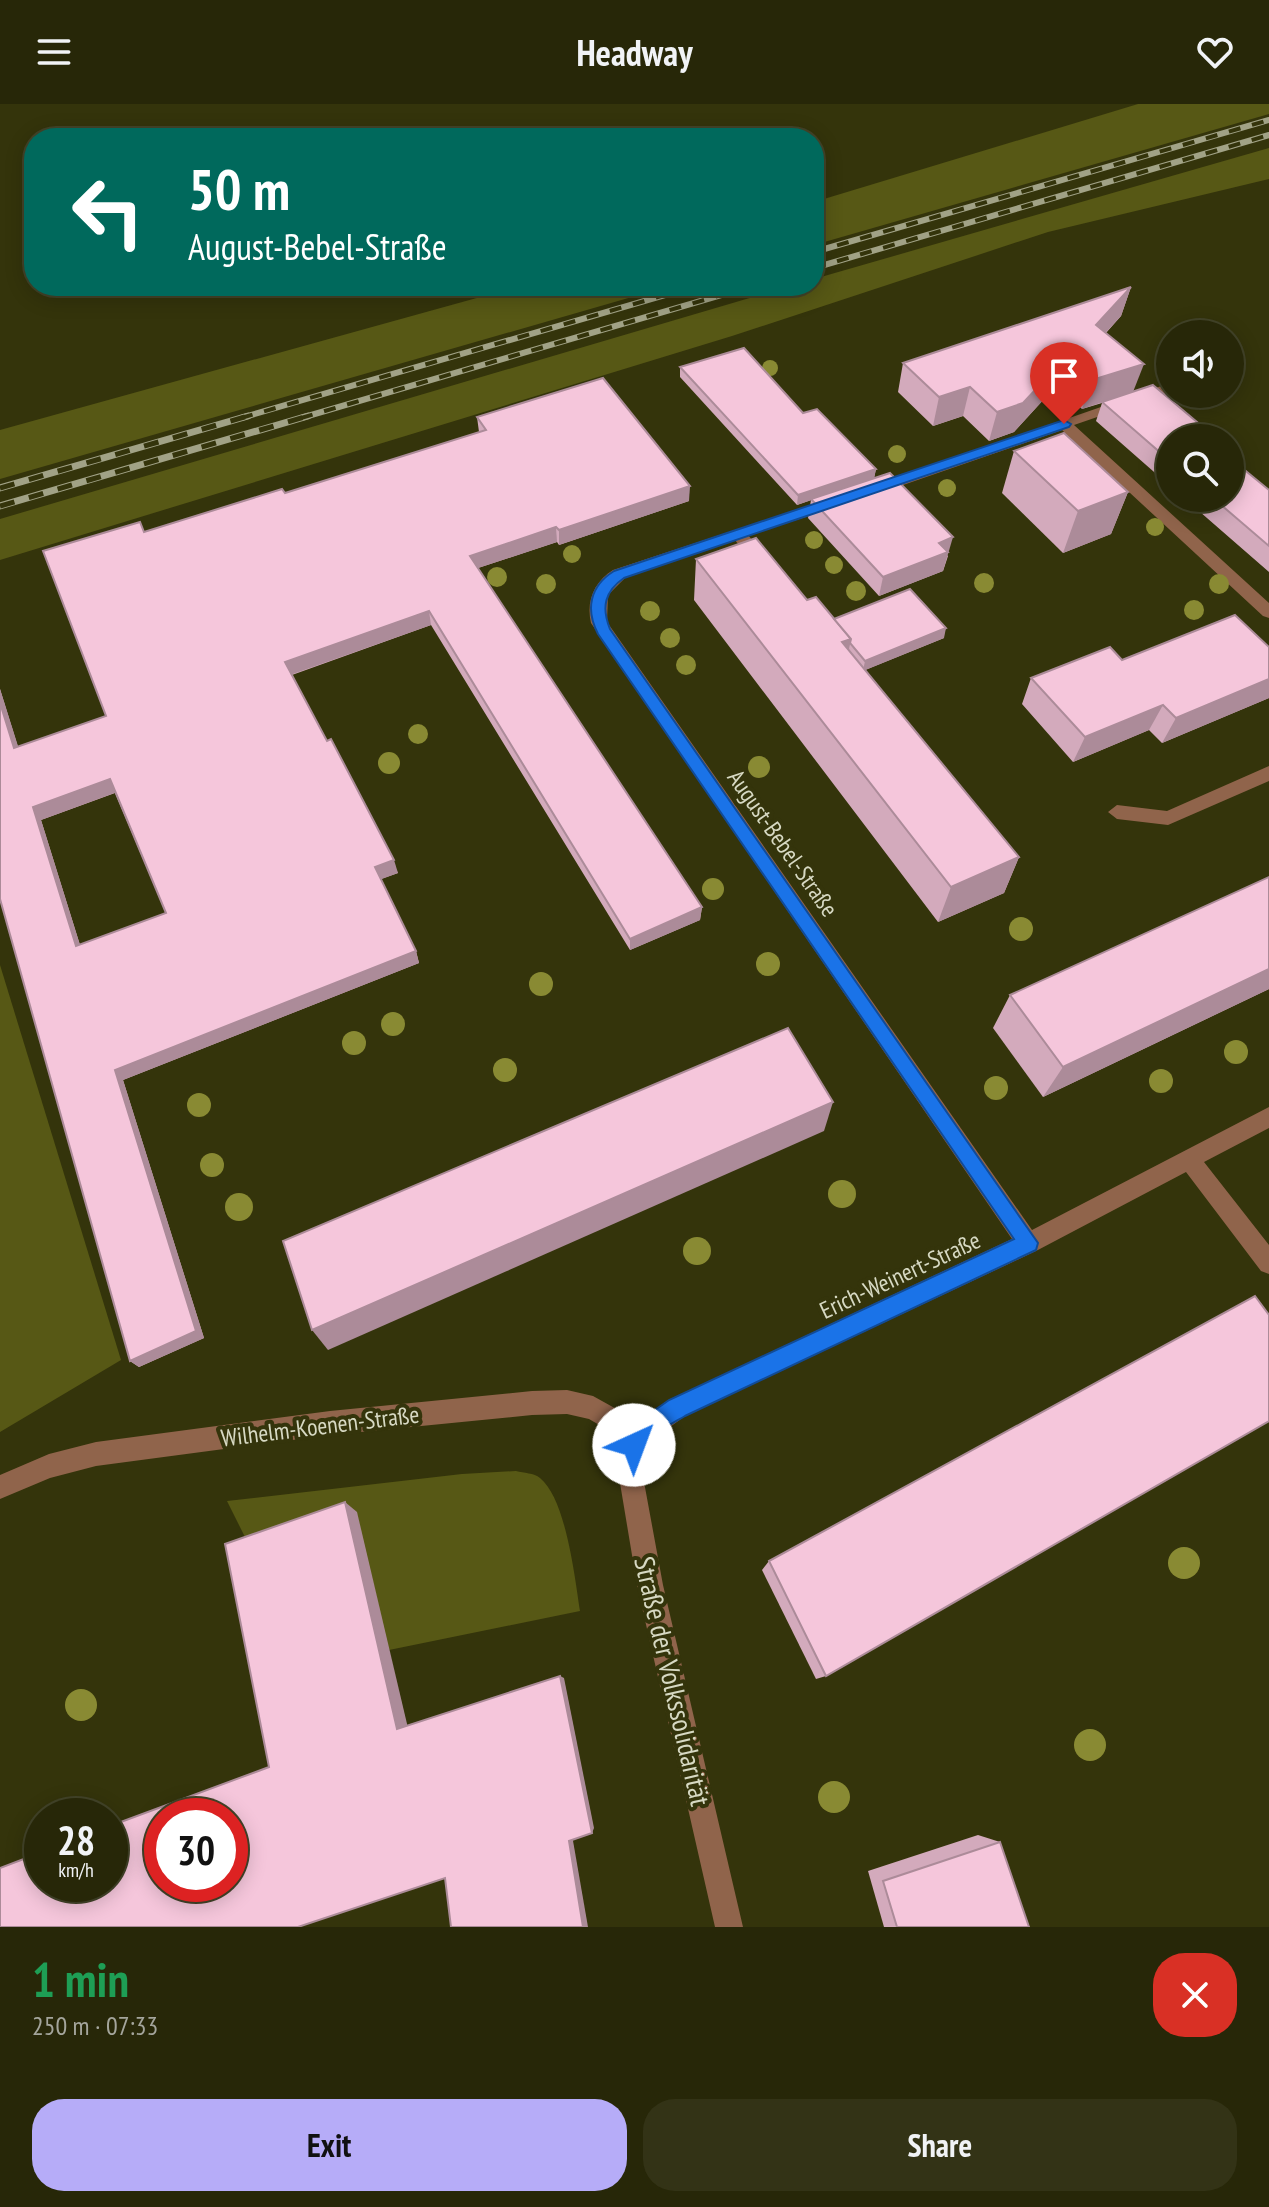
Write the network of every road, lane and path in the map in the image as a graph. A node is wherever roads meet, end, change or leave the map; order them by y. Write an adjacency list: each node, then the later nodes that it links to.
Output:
1 (1156, 392): 2 (street, August-Bebel-Straße)
2 (1064, 424): 3 (street, August-Bebel-Straße); 5 (street)
3 (738, 533): 4 (street); 10 (street, August-Bebel-Straße)
4 (778, 583)
5 (1269, 612)
6 (1269, 773): 7 (street)
7 (1117, 812)
8 (1269, 1117): 9 (street, Erich-Weinert-Straße)
9 (1189, 1159): 10 (street, Erich-Weinert-Straße); 11 (street)
10 (1028, 1243): 12 (street, Erich-Weinert-Straße)
11 (1269, 1263)
12 (639, 1435): 13 (street, Wilhelm-Koenen-Straße); 14 (street, Straße der Volkssolidarität)
13 (0, 1487)
14 (729, 1927)

